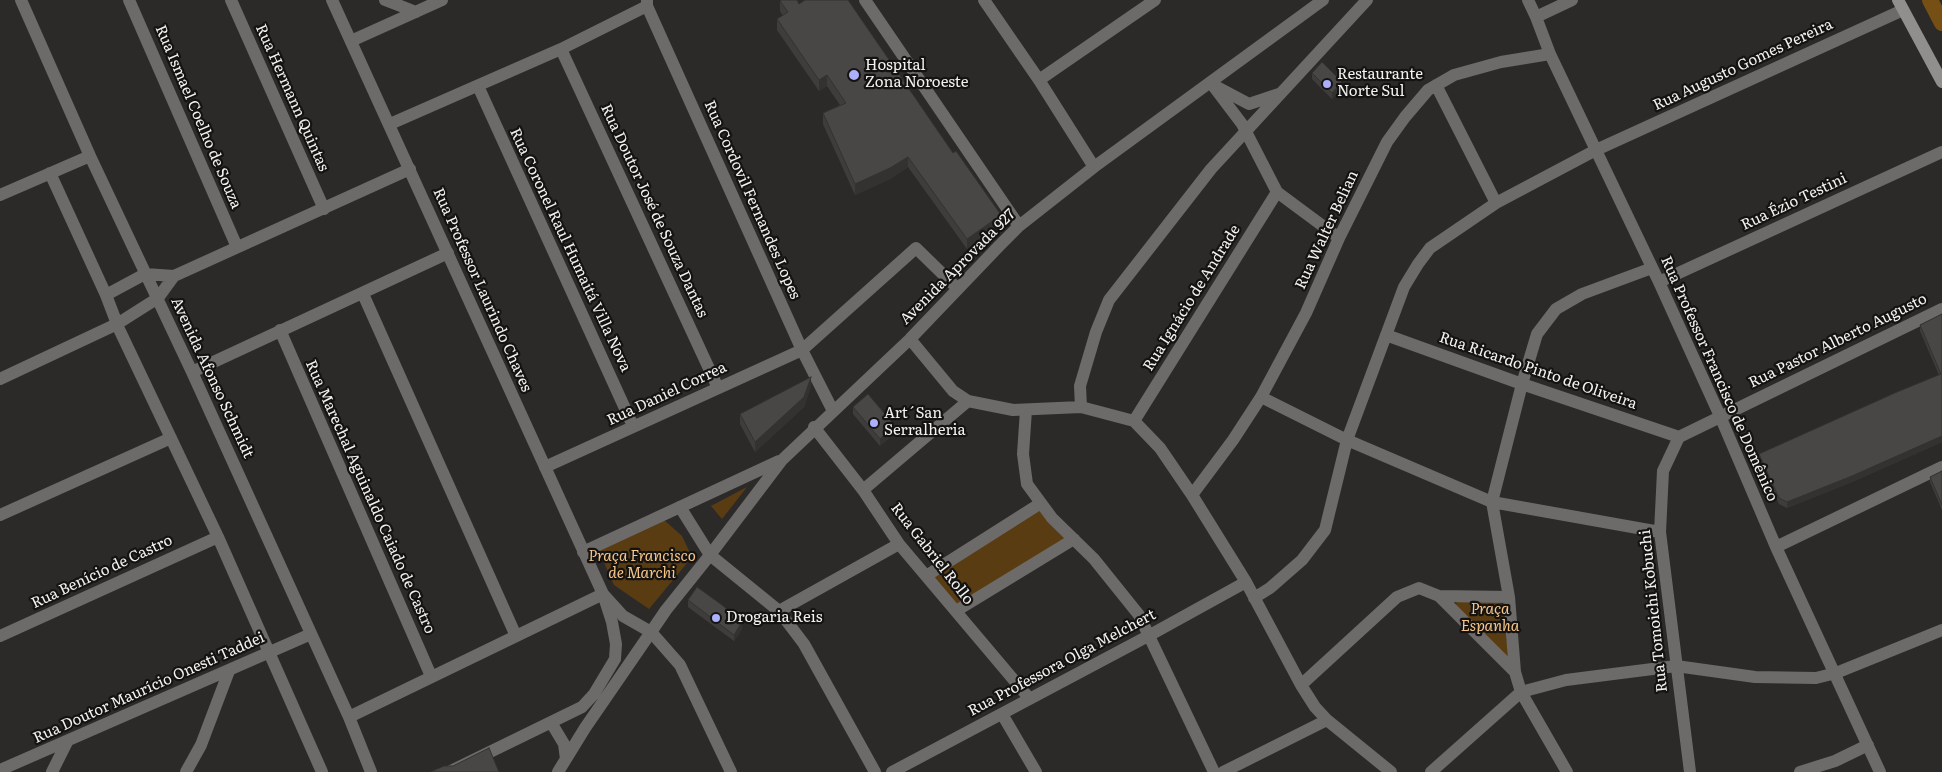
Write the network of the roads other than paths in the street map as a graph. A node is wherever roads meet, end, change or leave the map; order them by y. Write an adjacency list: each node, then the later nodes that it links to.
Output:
1 (21, 0): 31 (street, Avenida Afonso Schmidt)
2 (130, 0): 41 (street, Rua Ismael Coelho de Souza)
3 (231, 0): 38 (street, Rua Hermann Quintas)
4 (332, 0): 18 (street, Rua Professor Laurindo Chaves)
5 (385, 0): 16 (street)
6 (442, 0): 16 (street)
7 (865, 0): 39 (street)
8 (1155, 0): 21 (street)
9 (1324, 0): 23 (street, Avenida Aprovada 927)
10 (1368, 0): 26 (street)
11 (1528, 0): 17 (street, Rua Professor Francisco de Domênico)
12 (1572, 0): 17 (street)
13 (989, 2): 21 (street)
14 (647, 3): 19 (street); 56 (street, Rua Cordovil Fernandes Lopes)
15 (1901, 5): 22 (main road); 29 (street, Rua Augusto Gomes Pereira)
16 (416, 12): 18 (street)
17 (1536, 17): 20 (street, Rua Professor Francisco de Domênico)
18 (351, 40): 27 (street, Rua Professor Laurindo Chaves)
19 (561, 49): 25 (street); 60 (street, Rua Doutor José de Souza Dantas)
20 (1550, 54): 24 (street, Rua Walter Belian); 29 (street, Rua Professor Francisco de Domênico)
21 (1039, 80): 32 (street)
22 (1942, 82)
23 (1212, 84): 26 (street); 28 (street); 32 (street, Avenida Aprovada 927)
24 (1436, 85): 37 (street); 40 (street, Rua Walter Belian)
25 (478, 86): 27 (street); 68 (street, Rua Coronel Raul Humaitá Villa Nova)
26 (1281, 94): 28 (street)
27 (390, 124): 33 (street, Rua Professor Laurindo Chaves)
28 (1245, 132): 35 (street); 63 (street)
29 (1596, 150): 37 (street, Rua Augusto Gomes Pereira); 43 (street, Rua Professor Francisco de Domênico)
30 (1942, 152): 46 (street, Rua Ézio Testini)
31 (90, 156): 34 (street); 44 (street, Avenida Afonso Schmidt)
32 (1094, 167): 39 (street, Avenida Aprovada 927)
33 (410, 169): 38 (street); 42 (street, Rua Professor Laurindo Chaves)
34 (50, 173): 36 (street); 49 (street)
35 (1277, 192): 40 (street); 67 (street, Rua Ignácio de Andrade)
36 (0, 195)
37 (1496, 203): 54 (street, Rua Augusto Gomes Pereira)
38 (324, 209): 41 (street)
39 (1019, 226): 47 (street, Avenida Aprovada 927)
40 (1339, 238): 61 (street, Rua Walter Belian)
41 (237, 248): 45 (street)
42 (448, 254): 48 (street); 74 (street, Rua Professor Laurindo Chaves)
43 (1652, 268): 46 (street, Rua Professor Francisco de Domênico); 59 (street)
44 (145, 274): 45 (street); 49 (street); 50 (street, Avenida Afonso Schmidt)
45 (174, 276): 50 (street)
46 (1659, 282): 66 (street, Rua Professor Francisco de Domênico)
47 (958, 289): 55 (street, Avenida Aprovada 927); 56 (street, Rua Daniel Correa)
48 (362, 294): 53 (street); 101 (street)
49 (106, 295): 52 (street)
50 (158, 298): 52 (street); 57 (street, Avenida Afonso Schmidt)
51 (1942, 310): 66 (street, Rua Pastor Alberto Augusto)
52 (117, 324): 58 (street); 71 (street)
53 (280, 330): 57 (street); 108 (street, Rua Marechal Aguinaldo Caiado de Castro)
54 (1386, 335): 59 (street, Rua Ricardo Pinto de Oliveira); 72 (street, Rua Augusto Gomes Pereira)
55 (910, 339): 62 (street); 65 (street, Avenida Aprovada 927)
56 (802, 350): 60 (street, Rua Daniel Correa); 65 (street, Rua Cordovil Fernandes Lopes)
57 (192, 372): 99 (street, Avenida Afonso Schmidt)
58 (0, 379)
59 (1522, 384): 70 (street, Rua Ricardo Pinto de Oliveira); 78 (street)
60 (718, 388): 68 (street, Rua Daniel Correa)
61 (1262, 397): 72 (street); 77 (street, Rua Walter Belian)
62 (968, 401): 64 (street); 76 (street)
63 (1081, 407): 64 (street); 67 (street)
64 (1026, 410): 79 (street)
65 (833, 411): 69 (street, Avenida Aprovada 927)
66 (1720, 416): 70 (street); 86 (street, Rua Professor Francisco de Domênico)
67 (1134, 421): 77 (street)
68 (633, 426): 74 (street, Rua Daniel Correa)
69 (814, 427): 73 (street, Avenida Aprovada 927); 76 (street, Rua Gabriel Rollo)
70 (1679, 436): 82 (street, Rua Tomoichi Kobuchi)
71 (171, 438): 81 (street); 83 (street)
72 (1346, 440): 78 (street); 94 (street, Rua Augusto Gomes Pereira)
73 (782, 460): 80 (street); 88 (street, Avenida Aprovada 927)
74 (545, 467): 87 (street, Rua Professor Laurindo Chaves)
75 (1942, 467): 86 (street)
76 (863, 490): 85 (street, Rua Gabriel Rollo)
77 (1192, 496): 90 (street)
78 (1492, 502): 82 (street); 93 (street)
79 (1041, 503): 84 (street); 89 (street)
80 (680, 507): 87 (street); 88 (street)
81 (0, 515)
82 (1660, 532): 104 (street, Rua Tomoichi Kobuchi)
83 (218, 537): 100 (street, Rua Benício de Castro); 103 (street)
84 (1074, 539): 96 (street); 102 (street)
85 (899, 544): 89 (street, Rua Gabriel Rollo); 95 (street)
86 (1776, 546): 107 (street, Rua Professor Francisco de Domênico)
87 (583, 552): 91 (street, Rua Professor Laurindo Chaves)
88 (710, 555): 95 (street); 98 (street, Avenida Aprovada 927)
89 (926, 576): 96 (street, Rua Gabriel Rollo)
90 (1246, 582): 94 (street); 102 (street, Rua Professora Olga Melchert)
91 (603, 594): 98 (street); 101 (street); 115 (street)
92 (1439, 596): 93 (street); 106 (street); 109 (street)
93 (1509, 597): 106 (street)
94 (1254, 598): 109 (street)
95 (779, 611): 127 (street)
96 (956, 611): 111 (street, Rua Gabriel Rollo)
97 (1942, 630): 107 (street)
98 (651, 632): 118 (street); 126 (street)
99 (310, 634): 103 (street, Rua Doutor Maurício Onesti Taddei); 113 (street, Avenida Afonso Schmidt)
100 (0, 636)
101 (516, 636): 108 (street)
102 (1150, 636): 111 (street, Rua Professora Olga Melchert); 130 (street)
103 (269, 652): 105 (street, Rua Doutor Maurício Onesti Taddei); 119 (street)
104 (1676, 666): 107 (street); 110 (street); 135 (street, Rua Tomoichi Kobuchi)
105 (229, 671): 116 (street, Rua Doutor Maurício Onesti Taddei); 122 (street)
106 (1515, 672): 110 (street)
107 (1836, 674): 117 (street, Rua Professor Francisco de Domênico)
108 (431, 676): 113 (street)
109 (1301, 685): 114 (street)
110 (1521, 692): 133 (street); 134 (street)
111 (1029, 698): 112 (street, Rua Professora Olga Melchert)
112 (1002, 714): 128 (street, Rua Professora Olga Melchert); 129 (street)
113 (349, 717): 123 (street, Avenida Afonso Schmidt)
114 (1327, 720): 131 (street); 132 (street)
115 (552, 724): 118 (street); 124 (street)
116 (67, 742): 120 (street, Rua Doutor Maurício Onesti Taddei); 121 (street)
117 (1868, 745): 136 (street); 137 (street, Rua Professor Francisco de Domênico)
118 (566, 759): 125 (street)
119 (317, 768)
120 (8, 770)
121 (52, 772)
122 (186, 772)
123 (371, 772)
124 (449, 772)
125 (558, 772)
126 (731, 772)
127 (875, 772)
128 (892, 772)
129 (1036, 772)
130 (1214, 772)
131 (1223, 772)
132 (1391, 772)
133 (1431, 772)
134 (1567, 772)
135 (1690, 772)
136 (1800, 772)
137 (1880, 772)

